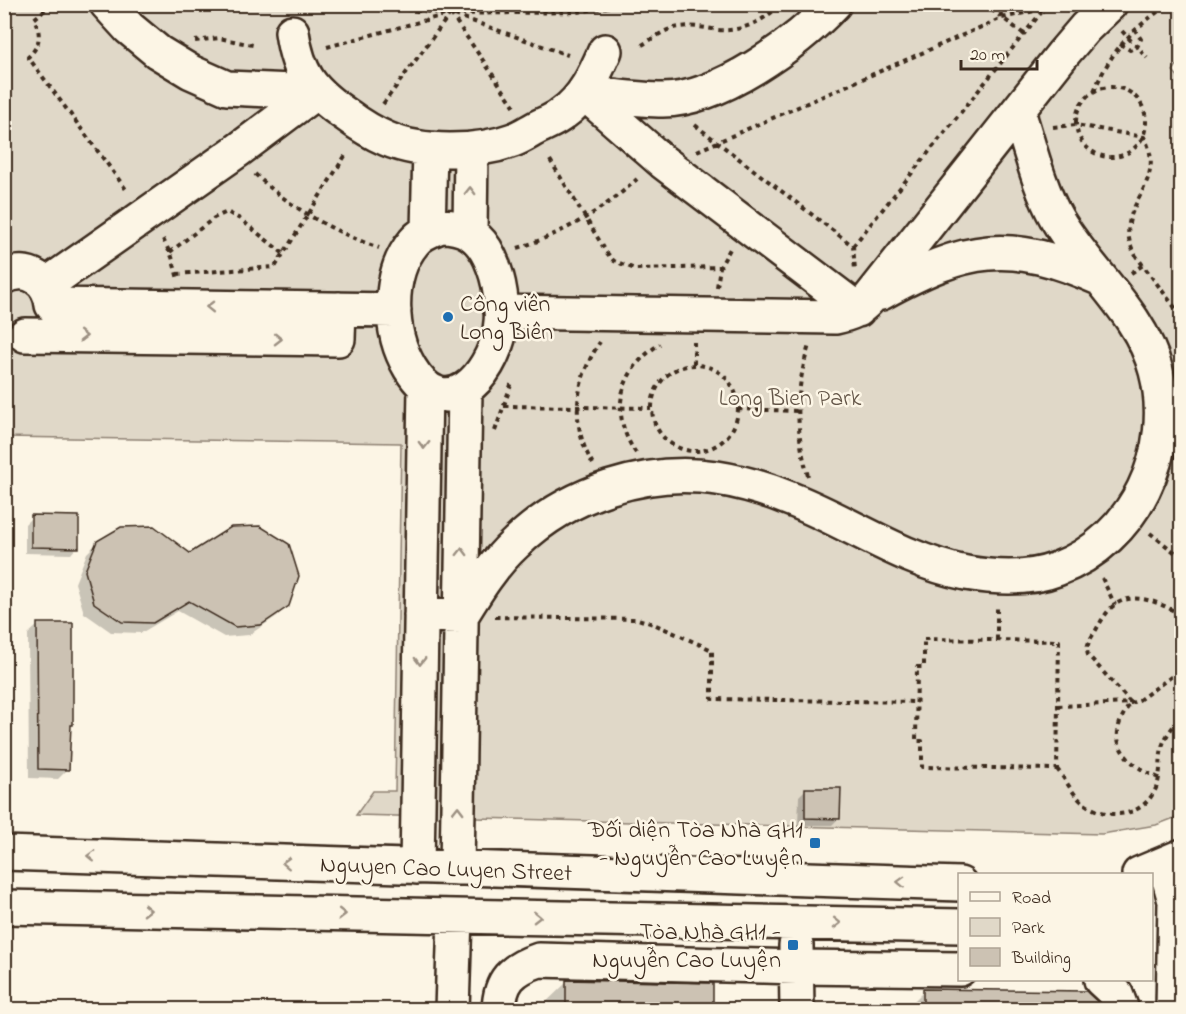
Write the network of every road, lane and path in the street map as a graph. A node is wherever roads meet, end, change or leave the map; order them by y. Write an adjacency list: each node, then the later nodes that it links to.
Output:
1 (52, 4): 48 (path)
2 (107, 4): 29 (street)
3 (353, 4): 12 (path)
4 (519, 4): 15 (path)
5 (624, 4): 15 (path)
6 (781, 4): 24 (path)
7 (834, 4): 34 (street)
8 (984, 4): 17 (path)
9 (999, 4): 17 (path)
10 (1066, 4): 14 (path)
11 (1169, 4): 18 (path)
12 (378, 6): 16 (path)
13 (1106, 7): 21 (path); 37 (street)
14 (1046, 8): 17 (path); 20 (path)
15 (519, 12): 16 (path)
16 (451, 14): 25 (path); 28 (path); 35 (path); 36 (path)
17 (1002, 18): 20 (path); 40 (path)
18 (1135, 30): 21 (path); 26 (path)
19 (292, 32): 31 (street)
20 (1024, 34): 55 (path)
21 (1128, 37): 22 (path); 26 (path)
22 (1120, 44): 26 (path); 32 (path)
23 (253, 45): 29 (path)
24 (642, 45)
25 (327, 46)
26 (1137, 47): 30 (path)
27 (605, 51): 33 (street)
28 (568, 55)
29 (166, 56): 31 (street)
30 (1147, 58)
31 (316, 92): 41 (street); 43 (street)
32 (1094, 92): 38 (path); 39 (path)
33 (584, 93): 34 (street); 42 (street); 46 (street)
34 (664, 100): 40 (path)
35 (380, 107)
36 (516, 108)
37 (1021, 120): 38 (path); 52 (street); 53 (street)
38 (1076, 125): 39 (path); 39 (path)
39 (1144, 137): 73 (path)
40 (718, 142): 46 (path); 55 (path)
41 (430, 149): 42 (street); 51 (street)
42 (471, 149): 54 (street, one-way to 42)
43 (237, 152): 47 (path); 48 (street)
44 (345, 156): 47 (path)
45 (550, 160): 49 (path)
46 (663, 162): 49 (path); 50 (street)
47 (308, 215): 57 (path); 58 (path)
48 (145, 216): 56 (path); 65 (street)
49 (585, 217): 54 (path); 61 (path)
50 (750, 228): 61 (path); 66 (street)
51 (428, 231): 54 (street); 58 (street)
52 (1065, 231): 59 (street); 64 (street)
53 (916, 239): 60 (street); 66 (street)
54 (479, 243): 70 (street)
55 (853, 246): 66 (path)
56 (170, 252): 57 (path); 62 (path)
57 (284, 254): 62 (path)
58 (406, 255): 69 (street)
59 (1032, 256): 60 (street); 64 (street)
60 (944, 262): 66 (street)
61 (720, 267): 71 (path)
62 (177, 274): 67 (path)
63 (4, 277): 65 (street)
64 (1101, 279): 90 (street)
65 (49, 295): 67 (street); 74 (street)
66 (863, 304): 72 (street)
67 (181, 307): 68 (street, one-way to 67)
68 (339, 309): 69 (street); 74 (street, one-way to 68)
69 (394, 310): 78 (street)
70 (501, 312): 71 (street); 79 (street)
71 (718, 315): 72 (street)
72 (820, 316): 85 (path)
73 (1182, 317)
74 (12, 334)
75 (605, 335): 81 (path)
76 (665, 342): 82 (path)
77 (513, 379): 80 (path)
78 (425, 386): 79 (street); 92 (street, one-way to 92)
79 (465, 390): 93 (street, one-way to 79)
80 (504, 406): 81 (path); 86 (path)
81 (577, 407): 82 (path); 88 (path)
82 (620, 408): 83 (path); 87 (path)
83 (651, 408): 84 (path); 84 (path)
84 (738, 410): 85 (path)
85 (798, 411): 89 (path)
86 (493, 439)
87 (642, 459)
88 (595, 467)
89 (822, 513): 90 (street); 93 (street)
90 (1128, 516): 91 (path)
91 (1181, 557)
92 (421, 615): 93 (street); 106 (street, one-way to 106)
93 (461, 616): 96 (path); 107 (street, one-way to 93)
94 (1182, 616): 97 (path)
95 (1182, 669): 97 (path)
96 (917, 702): 98 (path); 102 (path)
97 (1131, 703): 98 (path); 103 (path)
98 (1058, 706): 102 (path)
99 (1182, 716): 100 (path)
100 (1175, 724): 101 (path); 103 (path)
101 (1182, 733)
102 (1057, 769): 103 (path)
103 (1159, 778)
104 (4, 853): 106 (street, Nguyen Cao Luyen Street, one-way to 104)
105 (1162, 865): 109 (street)
106 (417, 867): 107 (street, Nguyen Cao Luyen Street)
107 (457, 868): 108 (street, Nguyen Cao Luyen Street, one-way to 107)
108 (958, 884)
109 (1169, 903): 121 (street)
110 (4, 907): 111 (street, Nguyen Cao Luyen Street, one-way to 111)
111 (455, 916): 112 (street, Nguyen Cao Luyen Street, one-way to 112); 117 (street)
112 (796, 922): 113 (street, Nguyen Cao Luyen Street, one-way to 113); 114 (street)
113 (958, 926)
114 (797, 967): 115 (street); 118 (street); 119 (street)
115 (958, 969)
116 (1102, 981): 120 (street)
117 (452, 1010)
118 (499, 1010)
119 (797, 1010)
120 (1122, 1010)
121 (1173, 1010)

